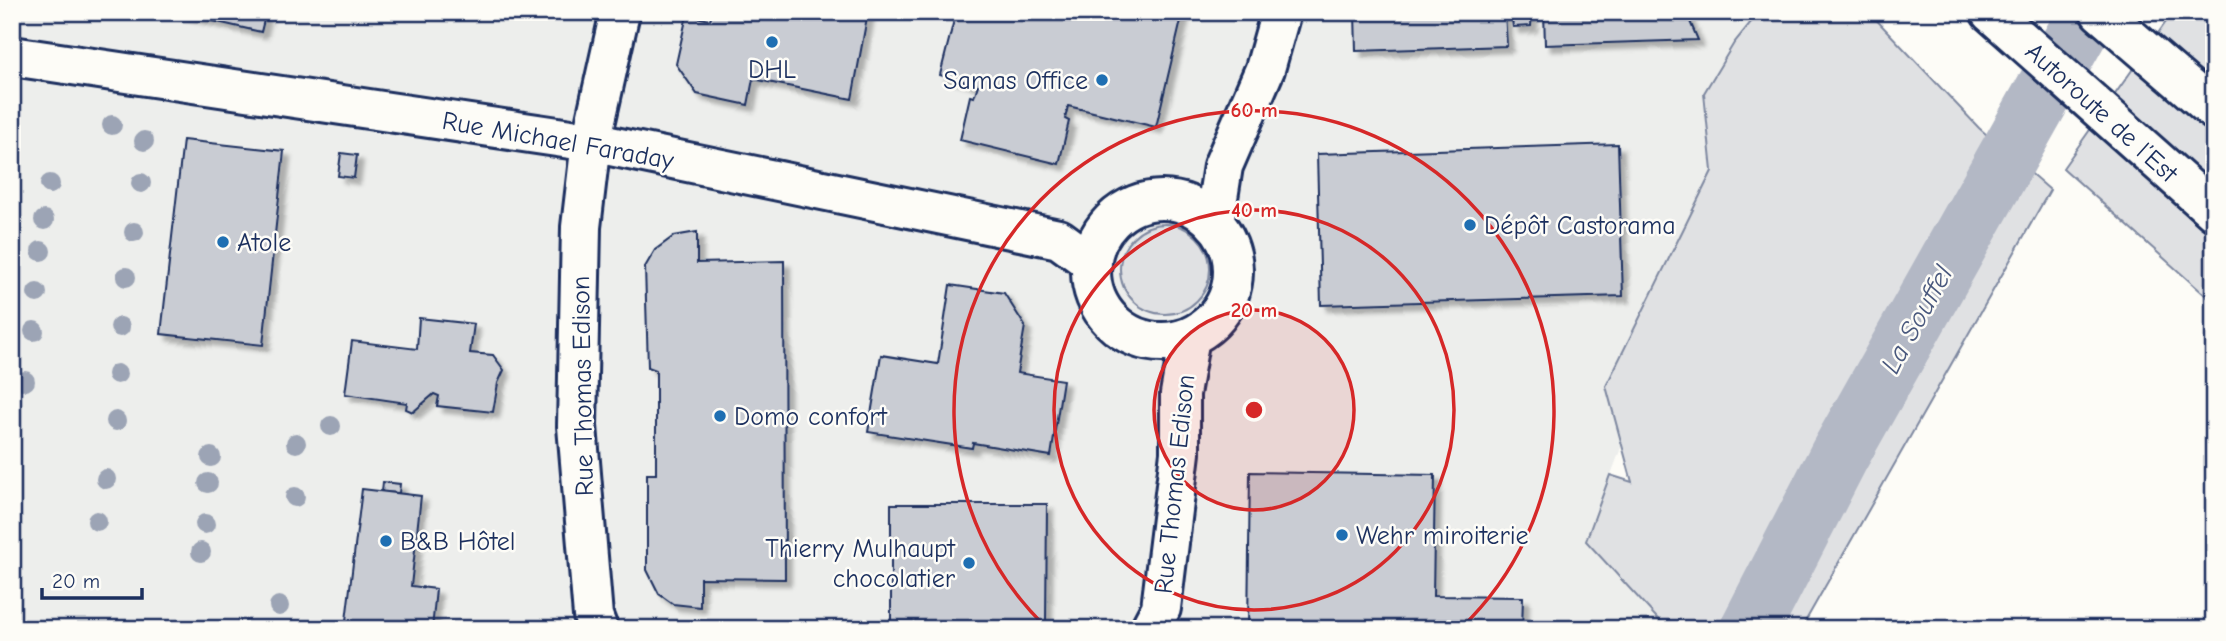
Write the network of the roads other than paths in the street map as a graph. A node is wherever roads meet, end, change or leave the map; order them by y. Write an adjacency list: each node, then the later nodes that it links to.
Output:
1 (620, 12): 7 (main road, Rue Thomas Edison)
2 (1281, 12): 8 (main road)
3 (1990, 12): 10 (main road, Autoroute de l’Est)
4 (2100, 12): 6 (main road)
5 (12, 56): 7 (main road, Rue Michael Faraday)
6 (2201, 99)
7 (591, 142): 12 (main road, Rue Michael Faraday); 16 (main road, Rue Thomas Edison)
8 (1223, 166): 9 (main road); 11 (main road)
9 (1172, 201): 11 (main road); 12 (main road)
10 (2214, 211)
11 (1214, 223): 13 (main road)
12 (1098, 246): 14 (main road)
13 (1190, 337): 14 (main road); 15 (main road, Rue Thomas Edison)
14 (1143, 340): 15 (main road)
15 (1180, 394): 17 (main road, Rue Thomas Edison)
16 (598, 629)
17 (1150, 629)

